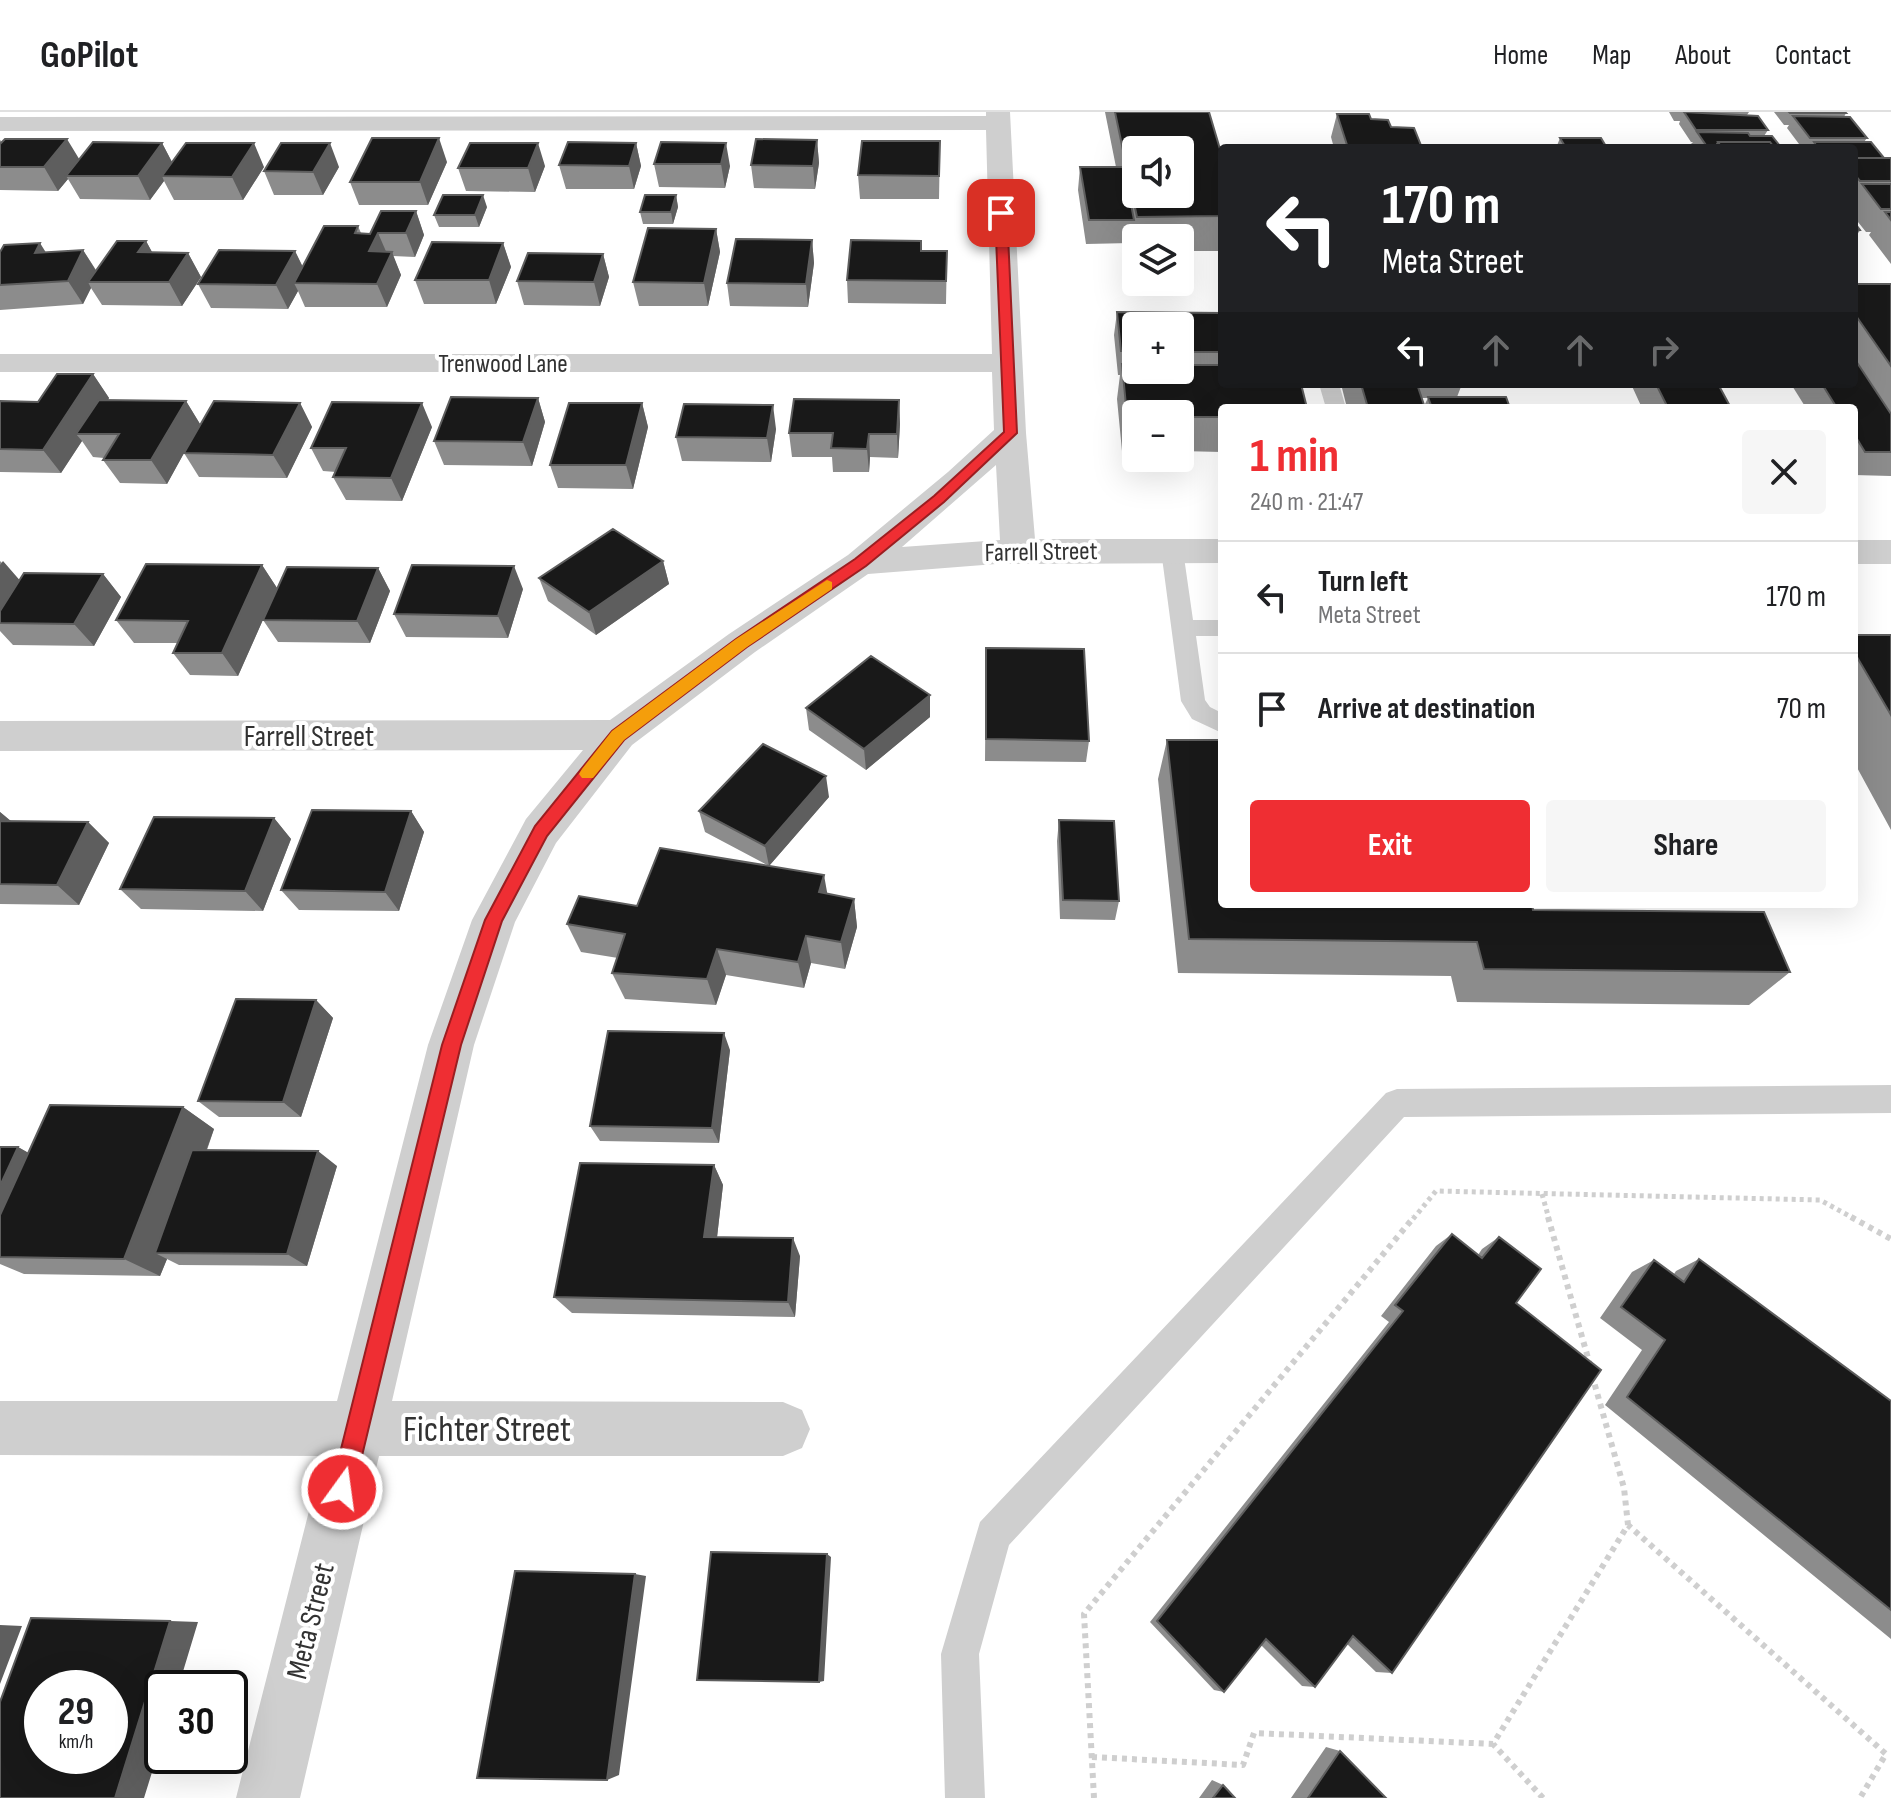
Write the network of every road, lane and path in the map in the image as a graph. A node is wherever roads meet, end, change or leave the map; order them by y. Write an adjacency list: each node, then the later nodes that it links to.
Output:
1 (998, 117): 2 (street); 4 (street)
2 (0, 124)
3 (0, 363): 4 (street, Trenwood Lane)
4 (1006, 363): 5 (street)
5 (1010, 433): 6 (street); 11 (street, Meta Street)
6 (1018, 550): 7 (street, Farrell Street); 11 (street, Farrell Street)
7 (1172, 550): 8 (street, Farrell Street); 12 (lane)
8 (1218, 551)
9 (1858, 552): 10 (street)
10 (1891, 552)
11 (860, 563): 15 (street, Meta Street)
12 (1183, 628): 13 (lane); 14 (lane)
13 (1218, 628)
14 (1218, 722)
15 (618, 735): 16 (street, Farrell Street); 21 (street, Meta Street)
16 (0, 736)
17 (1891, 1099): 27 (lane)
18 (1542, 1194): 19 (path); 23 (path); 25 (path)
19 (1891, 1239)
20 (0, 1428): 21 (street, Fichter Street)
21 (357, 1428): 22 (street, Fichter Street); 26 (street, Meta Street)
22 (783, 1429)
23 (1628, 1525): 24 (path); 30 (path)
24 (1493, 1744): 25 (path); 29 (path)
25 (1092, 1757): 28 (path)
26 (268, 1798)
27 (965, 1798)
28 (1094, 1798)
29 (1543, 1798)
30 (1860, 1798)

